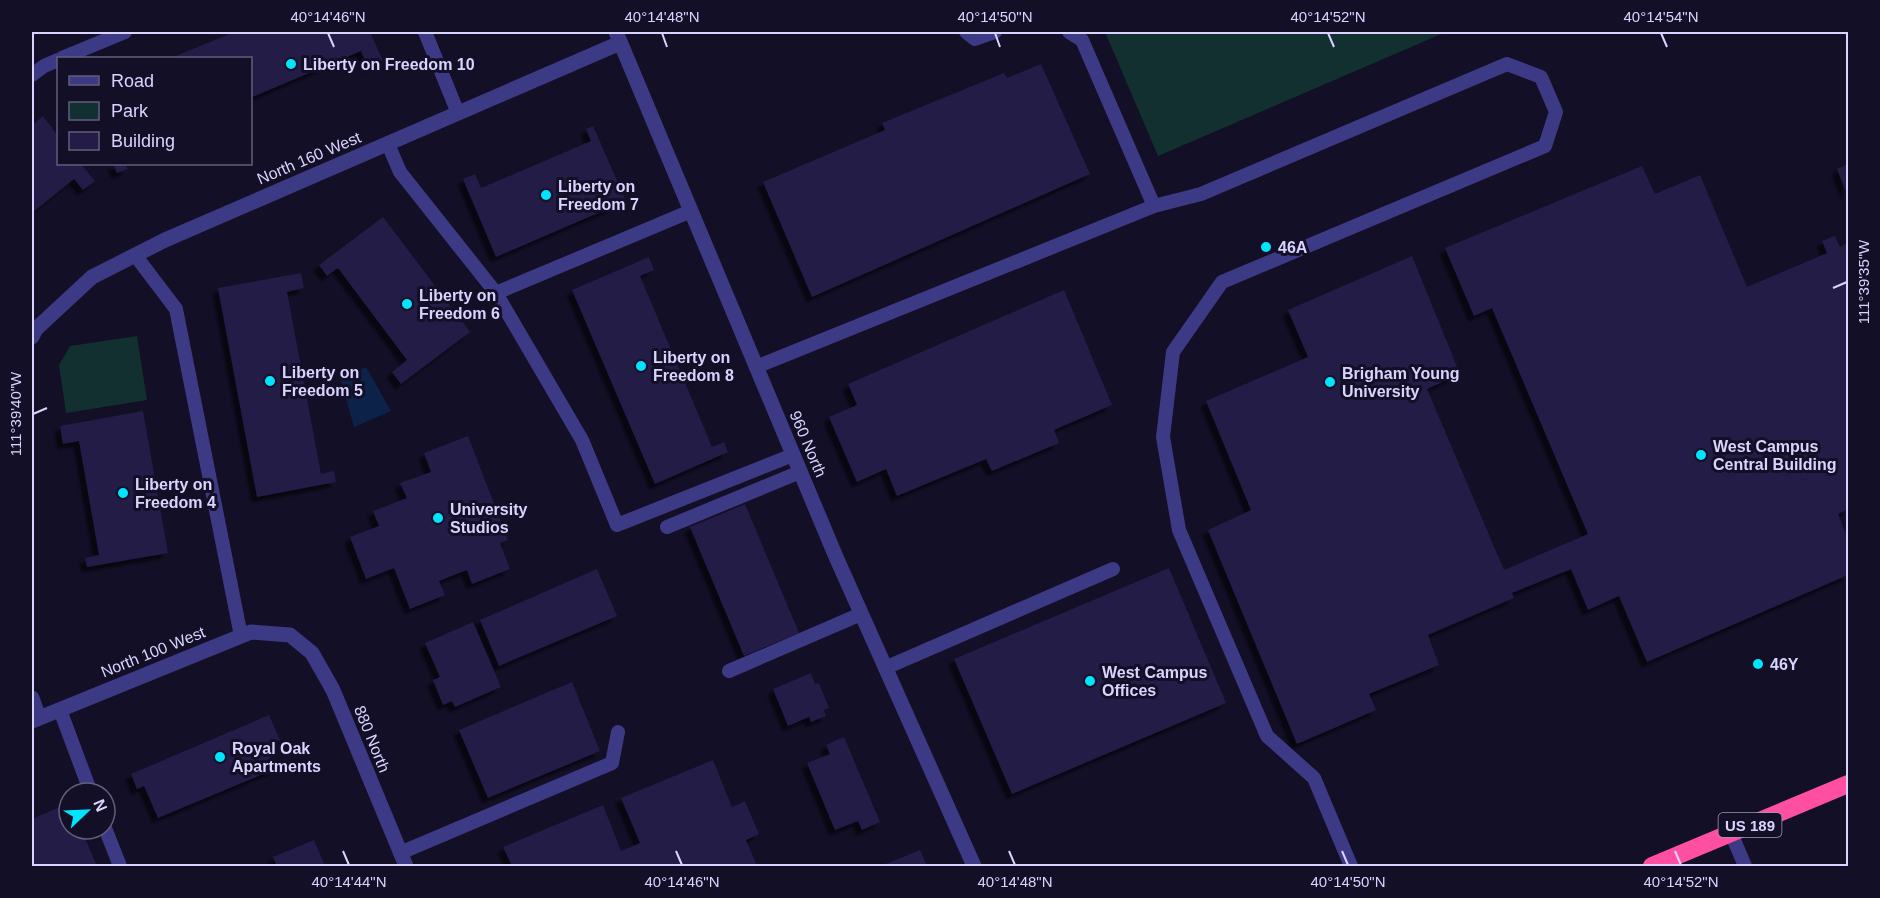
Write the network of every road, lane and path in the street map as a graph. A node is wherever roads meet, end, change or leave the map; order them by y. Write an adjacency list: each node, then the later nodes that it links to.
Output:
1 (125, 32): 7 (lane)
2 (425, 32): 10 (lane)
3 (966, 32): 4 (lane)
4 (995, 32)
5 (1069, 32): 12 (lane)
6 (618, 37): 10 (street, North 160 West); 13 (street, 960 North)
7 (65, 57)
8 (57, 60): 9 (lane)
9 (32, 75)
10 (458, 113): 11 (street, North 160 West)
11 (388, 144): 14 (street, North 160 West); 15 (lane)
12 (1154, 206): 17 (lane); 38 (lane)
13 (691, 211): 15 (lane); 17 (street, 960 North)
14 (135, 255): 16 (street, North 160 West); 24 (lane)
15 (496, 293): 18 (lane)
16 (32, 337)
17 (756, 367): 18 (street, 960 North)
18 (793, 455): 19 (street, 960 North)
19 (800, 472): 20 (lane); 22 (street, 960 North)
20 (667, 527)
21 (1113, 569): 25 (lane)
22 (861, 614): 25 (street, 960 North); 26 (lane)
23 (290, 635): 24 (street, North 100 West); 35 (street, 880 North)
24 (241, 636): 28 (street, North 100 West)
25 (885, 668): 37 (street, 960 North)
26 (729, 671)
27 (32, 698): 29 (street)
28 (60, 710): 29 (street, North 100 West); 31 (lane)
29 (35, 719)
30 (618, 732): 35 (lane)
31 (87, 781)
32 (1848, 784): 33 (highway, US 189)
33 (1731, 834): 39 (highway, US 189); 40 (lane)
34 (110, 841): 36 (lane)
35 (403, 860)
36 (120, 867)
37 (974, 867)
38 (1351, 867)
39 (1652, 867)
40 (1745, 867)

